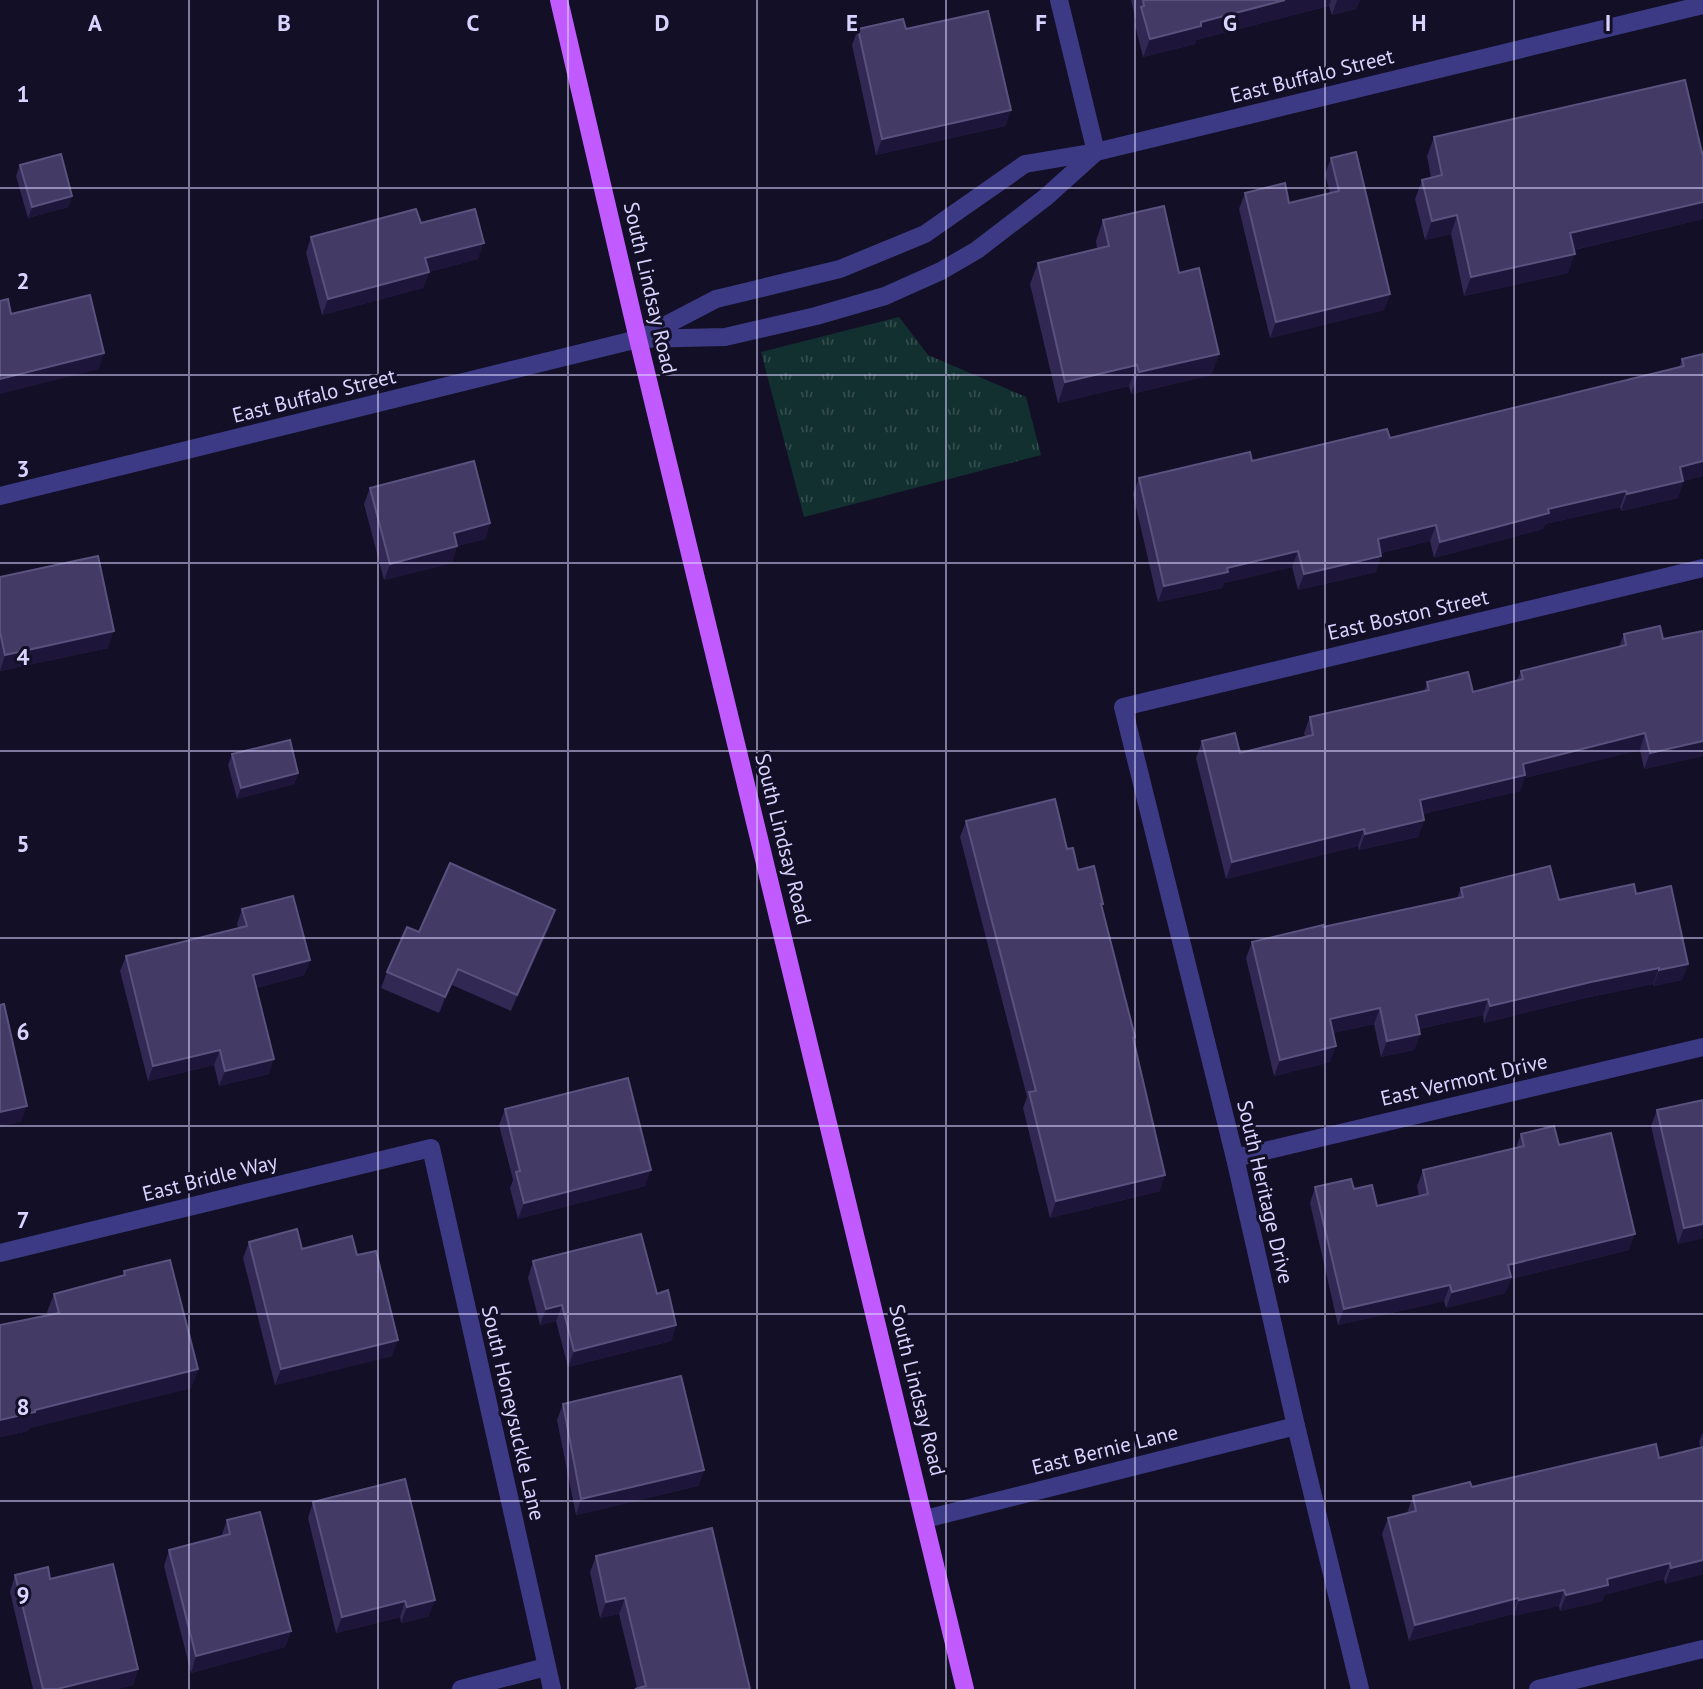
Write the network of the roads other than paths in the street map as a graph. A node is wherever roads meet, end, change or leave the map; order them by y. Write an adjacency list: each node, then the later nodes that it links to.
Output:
1 (559, 0): 5 (main road, South Lindsay Road)
2 (1059, 0): 4 (street)
3 (1703, 5): 4 (street, East Buffalo Street)
4 (1096, 152): 5 (street, East Buffalo Street); 5 (street, East Buffalo Street)
5 (638, 339): 6 (street, East Buffalo Street); 14 (main road, South Lindsay Road)
6 (0, 496)
7 (1703, 568): 8 (street, East Boston Street)
8 (1123, 707): 11 (street, South Heritage Drive)
9 (1703, 1047): 11 (street, East Vermont Drive)
10 (431, 1148): 12 (street, East Bridle Way); 16 (street, South Honeysuckle Lane)
11 (1235, 1158): 13 (street, South Heritage Drive)
12 (0, 1253)
13 (1296, 1426): 14 (street, East Bernie Lane); 20 (street, South Heritage Drive)
14 (925, 1519): 19 (main road, South Lindsay Road)
15 (1703, 1649): 21 (street)
16 (546, 1667): 17 (street); 18 (street, South Honeysuckle Lane)
17 (461, 1689)
18 (552, 1689)
19 (965, 1689)
20 (1360, 1689)
21 (1538, 1689)

